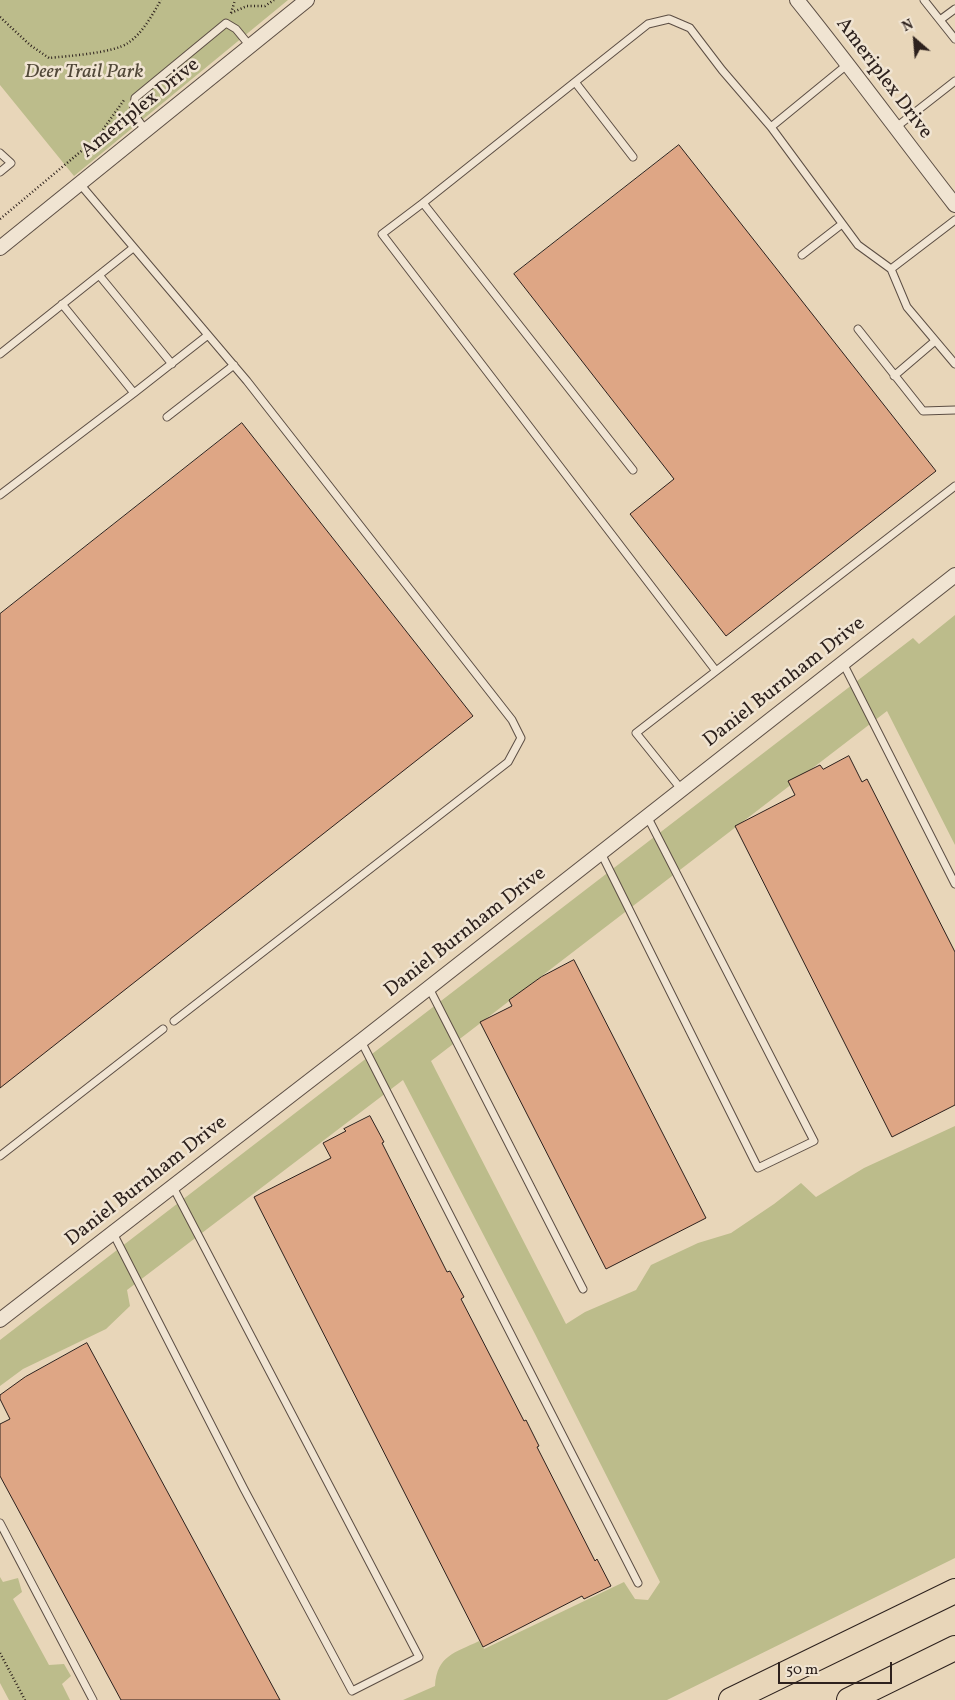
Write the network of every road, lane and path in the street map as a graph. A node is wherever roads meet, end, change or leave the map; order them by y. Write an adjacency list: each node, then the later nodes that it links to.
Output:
1 (161, 0): 6 (path)
2 (307, 0): 9 (street, Ameriplex Drive)
3 (797, 0): 10 (street, Ameriplex Drive)
4 (924, 0): 7 (lane)
5 (955, 9): 7 (lane)
6 (0, 17)
7 (940, 20): 8 (lane)
8 (955, 39)
9 (250, 46): 15 (street, Ameriplex Drive); 15 (lane)
10 (848, 64): 13 (lane); 14 (street, Ameriplex Drive)
11 (955, 81): 14 (lane)
12 (575, 82): 13 (lane); 17 (lane); 20 (lane)
13 (771, 126): 23 (lane)
14 (895, 128): 21 (street, Ameriplex Drive)
15 (146, 131): 19 (street, Ameriplex Drive)
16 (0, 153): 18 (lane)
17 (633, 157)
18 (0, 172)
19 (80, 184): 24 (street, Ameriplex Drive); 25 (lane)
20 (423, 203): 41 (lane); 46 (lane)
21 (955, 205)
22 (955, 220): 27 (lane)
23 (842, 224): 26 (lane); 27 (lane)
24 (0, 248)
25 (133, 248): 28 (lane); 31 (lane)
26 (802, 255)
27 (891, 269): 32 (lane)
28 (99, 275): 29 (lane); 34 (lane)
29 (62, 304): 33 (lane); 38 (lane)
30 (858, 329): 37 (lane)
31 (208, 336): 34 (lane); 36 (lane)
32 (935, 342): 35 (lane); 37 (lane)
33 (0, 354)
34 (172, 364): 38 (lane)
35 (955, 364)
36 (234, 365): 40 (lane); 52 (lane)
37 (894, 376): 39 (lane)
38 (134, 393): 43 (lane)
39 (955, 410)
40 (167, 417)
41 (633, 470)
42 (955, 486): 46 (lane)
43 (0, 495)
44 (955, 575): 45 (street, Daniel Burnham Drive)
45 (843, 663): 47 (street, Daniel Burnham Drive); 50 (lane)
46 (716, 671): 47 (lane)
47 (681, 789): 48 (street, Daniel Burnham Drive)
48 (647, 816): 49 (street, Daniel Burnham Drive); 49 (lane)
49 (600, 852): 51 (street, Daniel Burnham Drive)
50 (955, 884)
51 (429, 988): 54 (street, Daniel Burnham Drive); 58 (lane)
52 (174, 1021)
53 (163, 1029): 55 (lane)
54 (362, 1042): 56 (street, Daniel Burnham Drive); 61 (lane)
55 (0, 1156)
56 (173, 1187): 57 (street, Daniel Burnham Drive); 57 (lane)
57 (113, 1233): 59 (street, Daniel Burnham Drive)
58 (584, 1289)
59 (0, 1320)
60 (0, 1523): 66 (lane)
61 (638, 1583)
62 (955, 1592): 67 (highway)
63 (955, 1648): 68 (highway)
64 (0, 1653): 65 (path)
65 (26, 1700)
66 (93, 1700)
67 (731, 1700)
68 (849, 1700)

